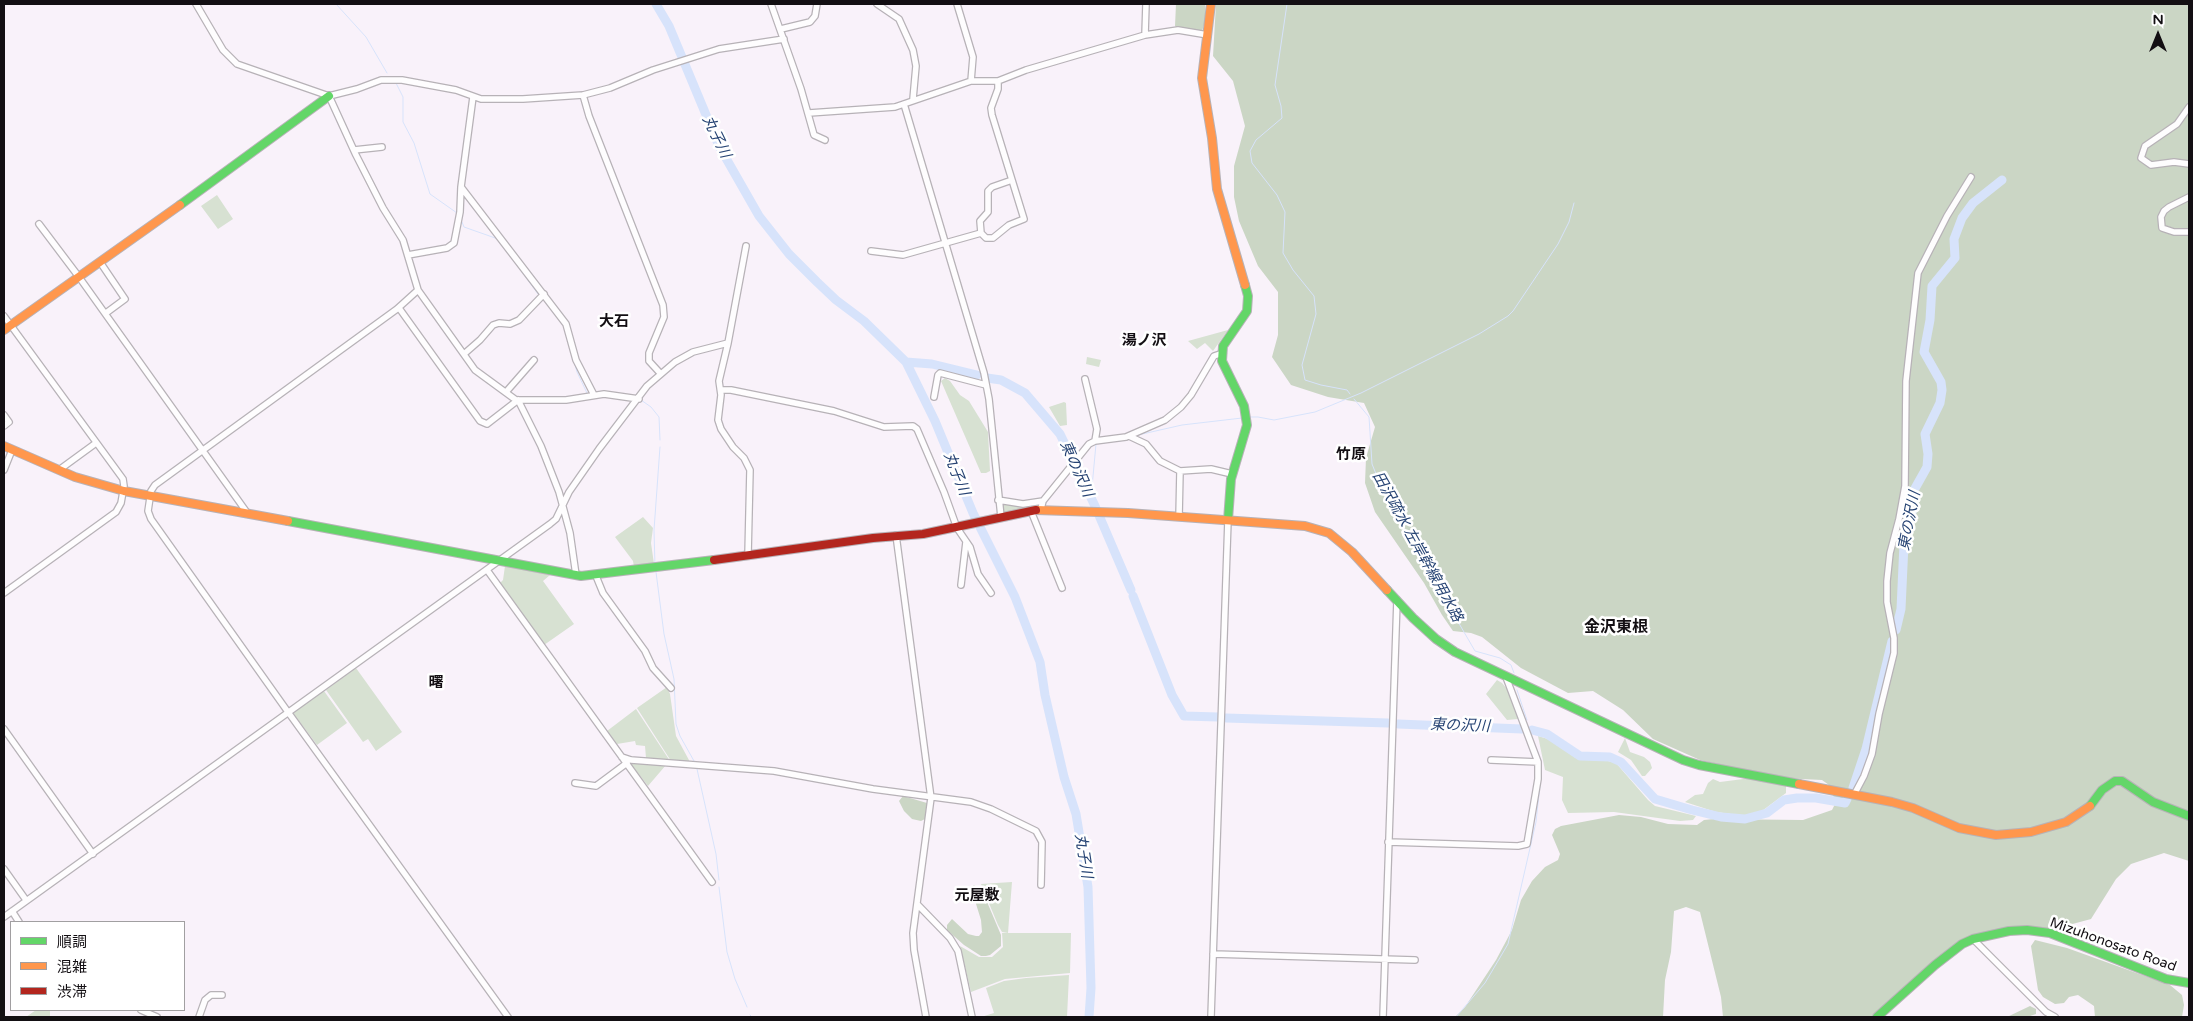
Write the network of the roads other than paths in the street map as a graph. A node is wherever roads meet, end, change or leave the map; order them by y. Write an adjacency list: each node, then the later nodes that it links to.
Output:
1 (196, 4): 15 (street)
2 (771, 4): 8 (street)
3 (817, 4): 8 (street)
4 (877, 4): 17 (street)
5 (957, 4): 12 (street)
6 (1146, 4): 9 (street)
7 (1211, 4): 10 (street)
8 (781, 29): 11 (street)
9 (1145, 35): 10 (street); 13 (street)
10 (1208, 35): 45 (street)
11 (784, 38): 14 (street); 20 (street)
12 (970, 81): 13 (street); 17 (street)
13 (998, 81): 26 (street)
14 (583, 95): 16 (street); 48 (street)
15 (329, 96): 16 (street); 23 (street); 36 (street)
16 (473, 97): 27 (street)
17 (913, 99): 18 (street)
18 (904, 104): 20 (street); 32 (street)
19 (2189, 107): 24 (street)
20 (809, 113): 21 (street)
21 (825, 140)
22 (382, 147): 23 (street)
23 (354, 150): 35 (street)
24 (2189, 164)
25 (1971, 177): 101 (street)
26 (1012, 180): 31 (street); 31 (street)
27 (461, 187): 35 (street); 39 (street)
28 (2189, 197): 30 (street)
29 (39, 224): 37 (street)
30 (2189, 232)
31 (981, 233): 32 (street)
32 (945, 244): 34 (street); 50 (street)
33 (746, 246): 44 (street)
34 (871, 251)
35 (408, 255): 38 (street)
36 (100, 262): 37 (street); 41 (street)
37 (79, 277): 41 (street); 43 (street)
38 (418, 290): 40 (street); 46 (street)
39 (544, 294): 46 (street); 53 (street)
40 (399, 308): 56 (street); 64 (street)
41 (106, 313): 64 (street)
42 (4, 316): 43 (street)
43 (7, 327): 61 (street)
44 (728, 343): 48 (street); 51 (street)
45 (1223, 353): 59 (street); 68 (street)
46 (464, 354): 52 (street)
47 (534, 360): 52 (street)
48 (660, 373): 55 (street)
49 (1085, 379): 60 (street)
50 (986, 385): 54 (street); 71 (street)
51 (720, 390): 79 (street); 82 (street)
52 (506, 392): 56 (street)
53 (594, 395): 55 (street); 56 (street)
54 (934, 397)
55 (639, 399): 72 (street)
56 (518, 400): 72 (street)
57 (4, 415): 58 (street)
58 (4, 426)
59 (1129, 436): 60 (street); 67 (street)
60 (1096, 441): 73 (street)
61 (96, 443): 66 (street); 69 (street)
62 (4, 446): 63 (street)
63 (12, 450): 65 (street); 66 (street)
64 (204, 450): 70 (street); 75 (street)
65 (4, 470)
66 (59, 470): 69 (street)
67 (1180, 472): 68 (street); 76 (street)
68 (1232, 474): 78 (street)
69 (124, 491): 70 (street); 89 (street)
70 (150, 496): 75 (street); 94 (street)
71 (998, 500): 73 (street); 77 (street)
72 (563, 505): 83 (street); 85 (street)
73 (1042, 505): 74 (street); 76 (street)
74 (1031, 512): 77 (street); 88 (street)
75 (248, 514): 83 (street)
76 (1179, 516): 78 (street)
77 (999, 517): 79 (street)
78 (1228, 520): 91 (street); 115 (street)
79 (956, 528): 80 (street); 81 (street)
80 (896, 536): 82 (street); 102 (street)
81 (966, 542): 87 (street); 90 (street)
82 (748, 555): 86 (street)
83 (500, 562): 84 (street); 85 (street)
84 (486, 570): 94 (street); 96 (street)
85 (576, 575): 86 (street)
86 (596, 576): 93 (street)
87 (961, 585)
88 (1062, 588)
89 (4, 593)
90 (991, 593)
91 (1397, 600): 92 (street); 104 (street)
92 (1506, 677): 98 (street); 101 (street)
93 (671, 688)
94 (288, 712): 105 (street); 123 (street)
95 (4, 729): 105 (street)
96 (622, 757): 99 (street); 102 (street)
97 (1491, 760): 98 (street)
98 (1538, 762): 104 (street)
99 (627, 763): 100 (street); 107 (street)
100 (575, 783)
101 (1855, 794): 103 (street)
102 (931, 798): 108 (street); 110 (street)
103 (2189, 816)
104 (1388, 842): 116 (street)
105 (93, 854): 109 (street)
106 (4, 869): 109 (street)
107 (712, 882)
108 (1040, 885)
109 (26, 900): 111 (street)
110 (918, 905): 124 (street); 125 (street)
111 (12, 911): 112 (street); 113 (street)
112 (4, 917)
113 (19, 921)
114 (1973, 939): 118 (street, Mizuhonosato Road); 128 (street, Mizuhonosato Road); 129 (street)
115 (1213, 954): 116 (street); 126 (street)
116 (1386, 960): 117 (street); 127 (street)
117 (1415, 960)
118 (2189, 983)
119 (222, 995): 122 (street)
120 (143, 1011): 121 (street)
121 (156, 1017)
122 (199, 1017)
123 (508, 1017)
124 (926, 1017)
125 (972, 1017)
126 (1212, 1017)
127 (1383, 1017)
128 (1877, 1017)
129 (2055, 1017)

